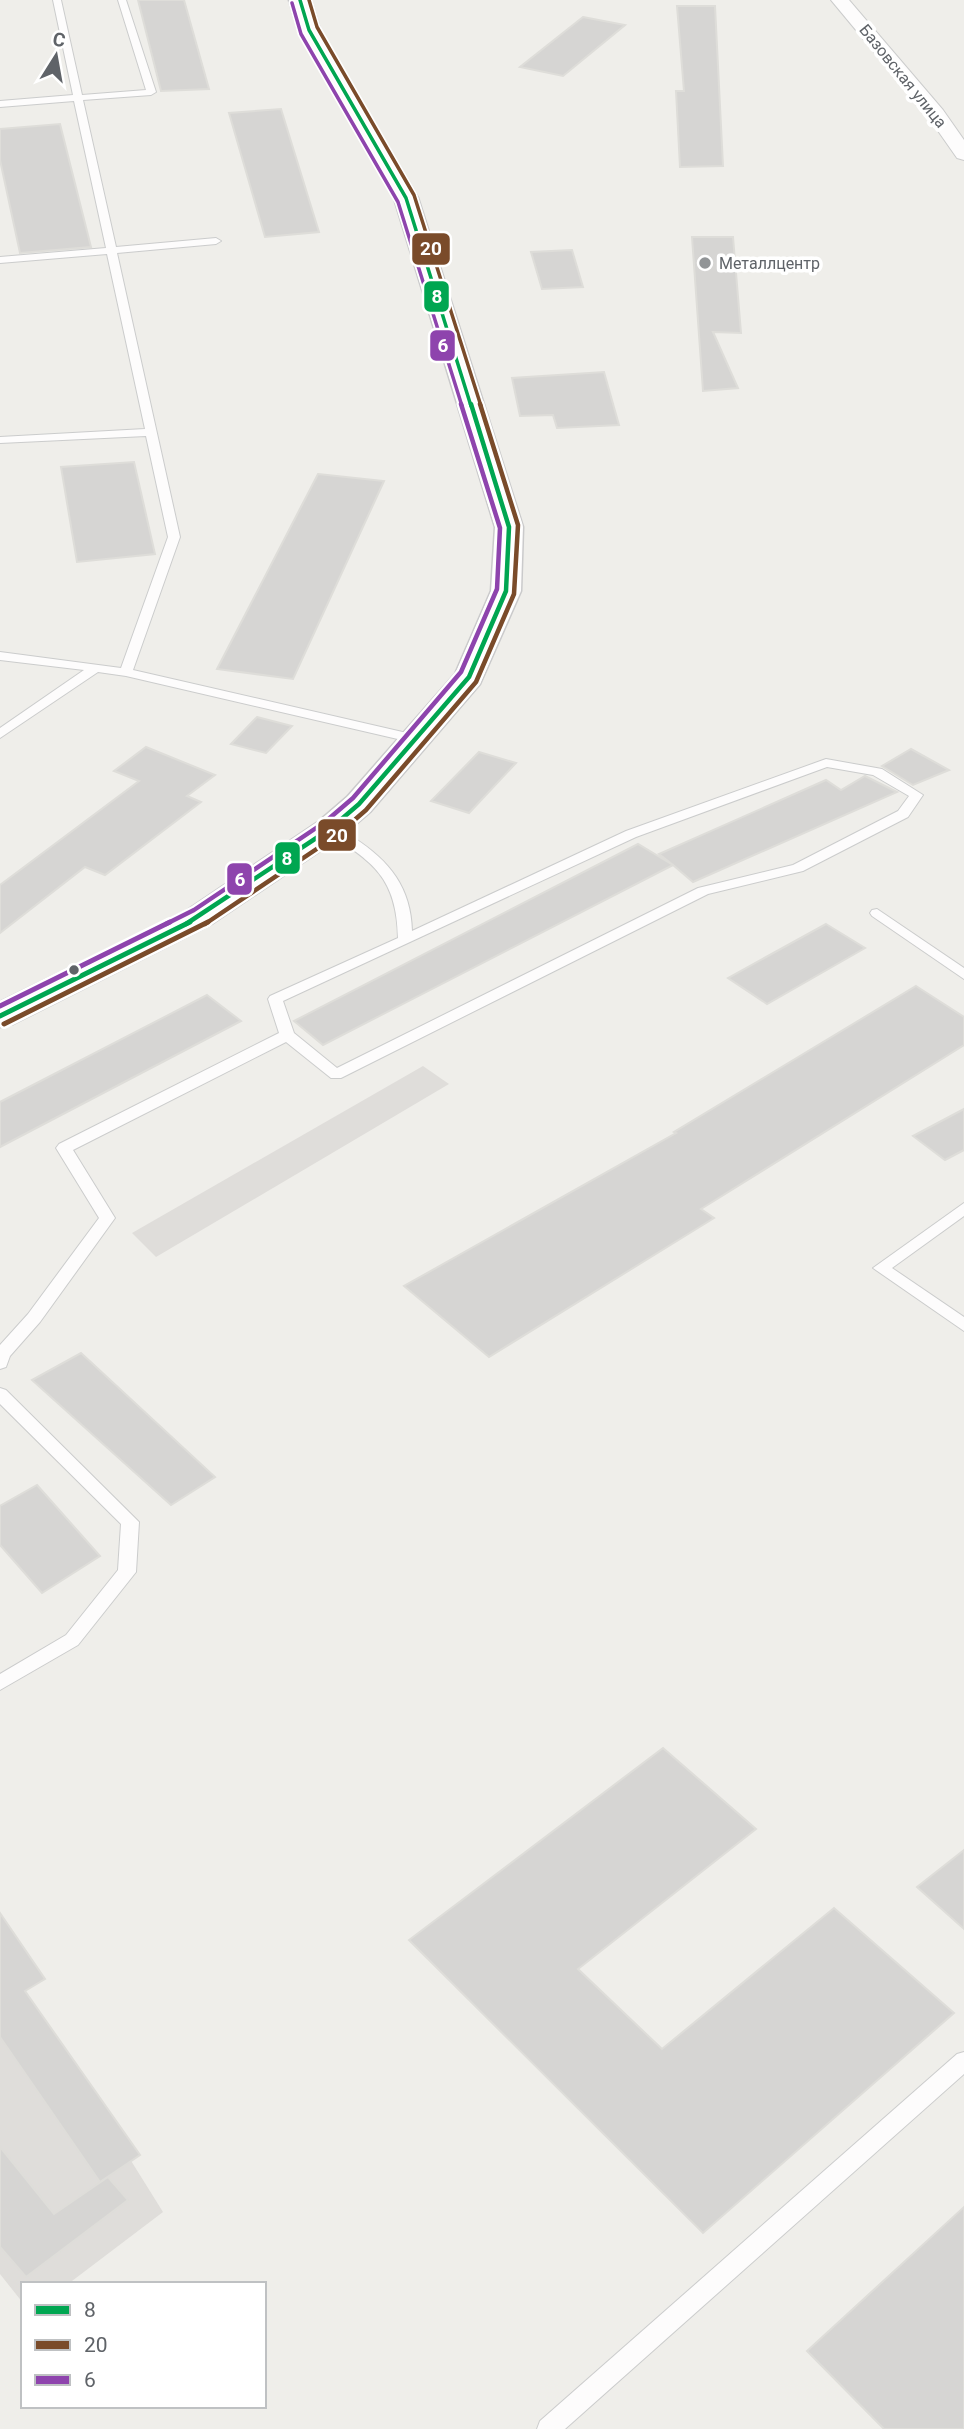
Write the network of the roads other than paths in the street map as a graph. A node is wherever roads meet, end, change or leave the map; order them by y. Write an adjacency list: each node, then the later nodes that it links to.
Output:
1 (57, 0): 5 (lane)
2 (121, 0): 5 (lane)
3 (300, 0): 17 (main road)
4 (840, 0): 7 (street, Базовская улица)
5 (78, 97): 6 (lane); 9 (lane)
6 (0, 104)
7 (964, 154)
8 (216, 241): 9 (lane)
9 (111, 248): 10 (lane); 11 (lane)
10 (0, 260)
11 (151, 432): 12 (lane); 15 (lane)
12 (0, 440)
13 (0, 656): 14 (lane)
14 (96, 668): 15 (lane); 16 (lane)
15 (126, 671): 17 (lane)
16 (0, 734)
17 (415, 739): 18 (main road)
18 (330, 829): 20 (lane); 22 (main road)
19 (877, 913): 21 (lane)
20 (405, 940): 23 (lane); 23 (lane)
21 (964, 975)
22 (0, 1016)
23 (287, 1035): 26 (lane)
24 (964, 1208): 25 (lane)
25 (964, 1325)
26 (0, 1363)
27 (0, 1394): 28 (lane)
28 (0, 1683)
29 (964, 2061): 30 (lane)
30 (548, 2429)

